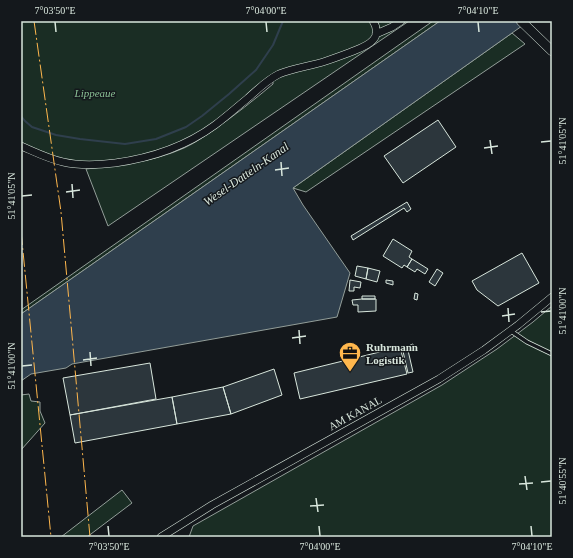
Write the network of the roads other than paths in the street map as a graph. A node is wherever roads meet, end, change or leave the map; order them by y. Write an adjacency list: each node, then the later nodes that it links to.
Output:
1 (373, 21): 4 (street)
2 (401, 21): 4 (street)
3 (521, 21): 5 (main road)
4 (376, 34): 6 (street)
5 (552, 51)
6 (21, 146)
7 (552, 297): 8 (street, AM KANAL)
8 (510, 330): 9 (lane); 10 (street, AM KANAL)
9 (552, 354)
10 (161, 537)

